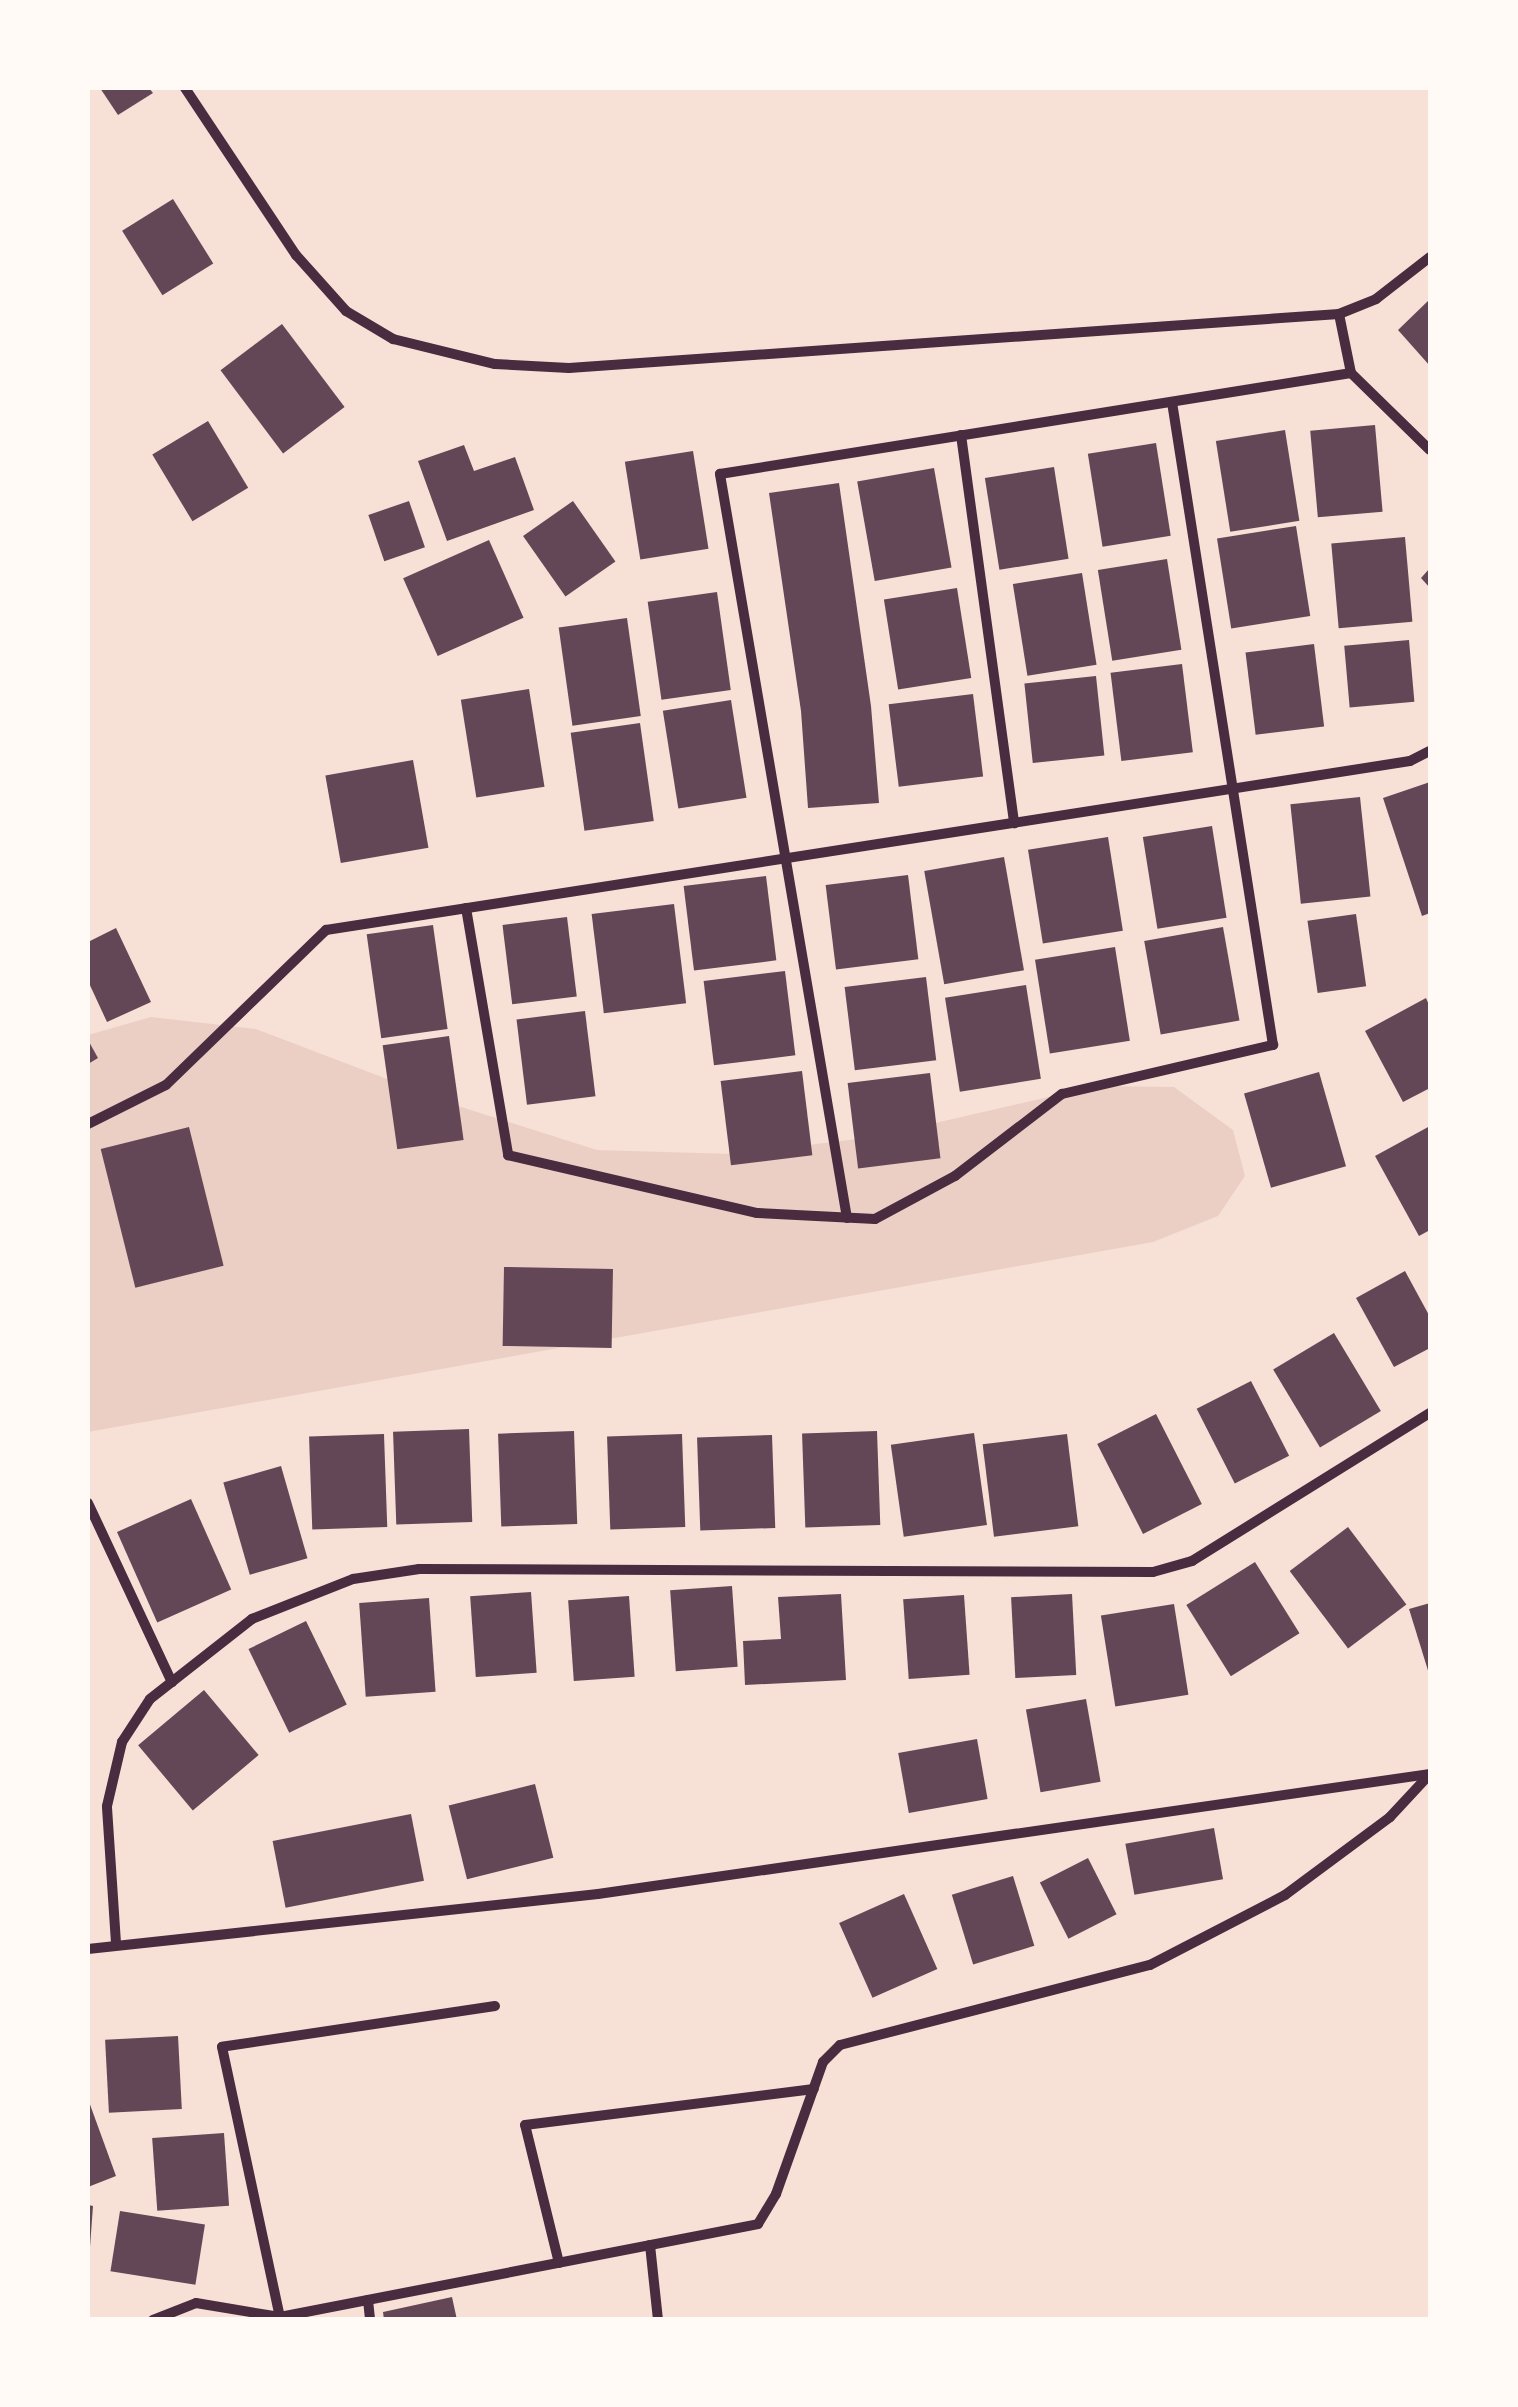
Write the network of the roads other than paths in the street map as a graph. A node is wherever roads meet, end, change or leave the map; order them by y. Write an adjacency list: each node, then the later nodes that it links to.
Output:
1 (185, 88): 3 (street)
2 (1430, 257): 3 (street)
3 (1339, 314): 4 (street)
4 (1350, 374): 5 (street); 7 (street)
5 (1172, 402): 6 (street); 9 (street)
6 (961, 436): 10 (street); 11 (street)
7 (1430, 450)
8 (1430, 751): 9 (street)
9 (1236, 787): 10 (street); 14 (street)
10 (1014, 823): 11 (street)
11 (784, 858): 12 (street); 14 (street)
12 (466, 908): 13 (street); 14 (street)
13 (88, 1124)
14 (848, 1218)
15 (1430, 1414): 17 (street)
16 (88, 1503): 17 (street)
17 (172, 1682): 18 (street)
18 (116, 1944): 19 (street); 21 (street)
19 (88, 1948)
20 (495, 2006): 25 (street)
21 (814, 2089): 22 (street); 23 (street)
22 (650, 2245): 23 (street); 28 (street)
23 (560, 2263): 24 (street)
24 (368, 2300): 25 (street); 27 (street)
25 (280, 2317): 26 (street)
26 (153, 2320)
27 (370, 2320)
28 (658, 2320)

